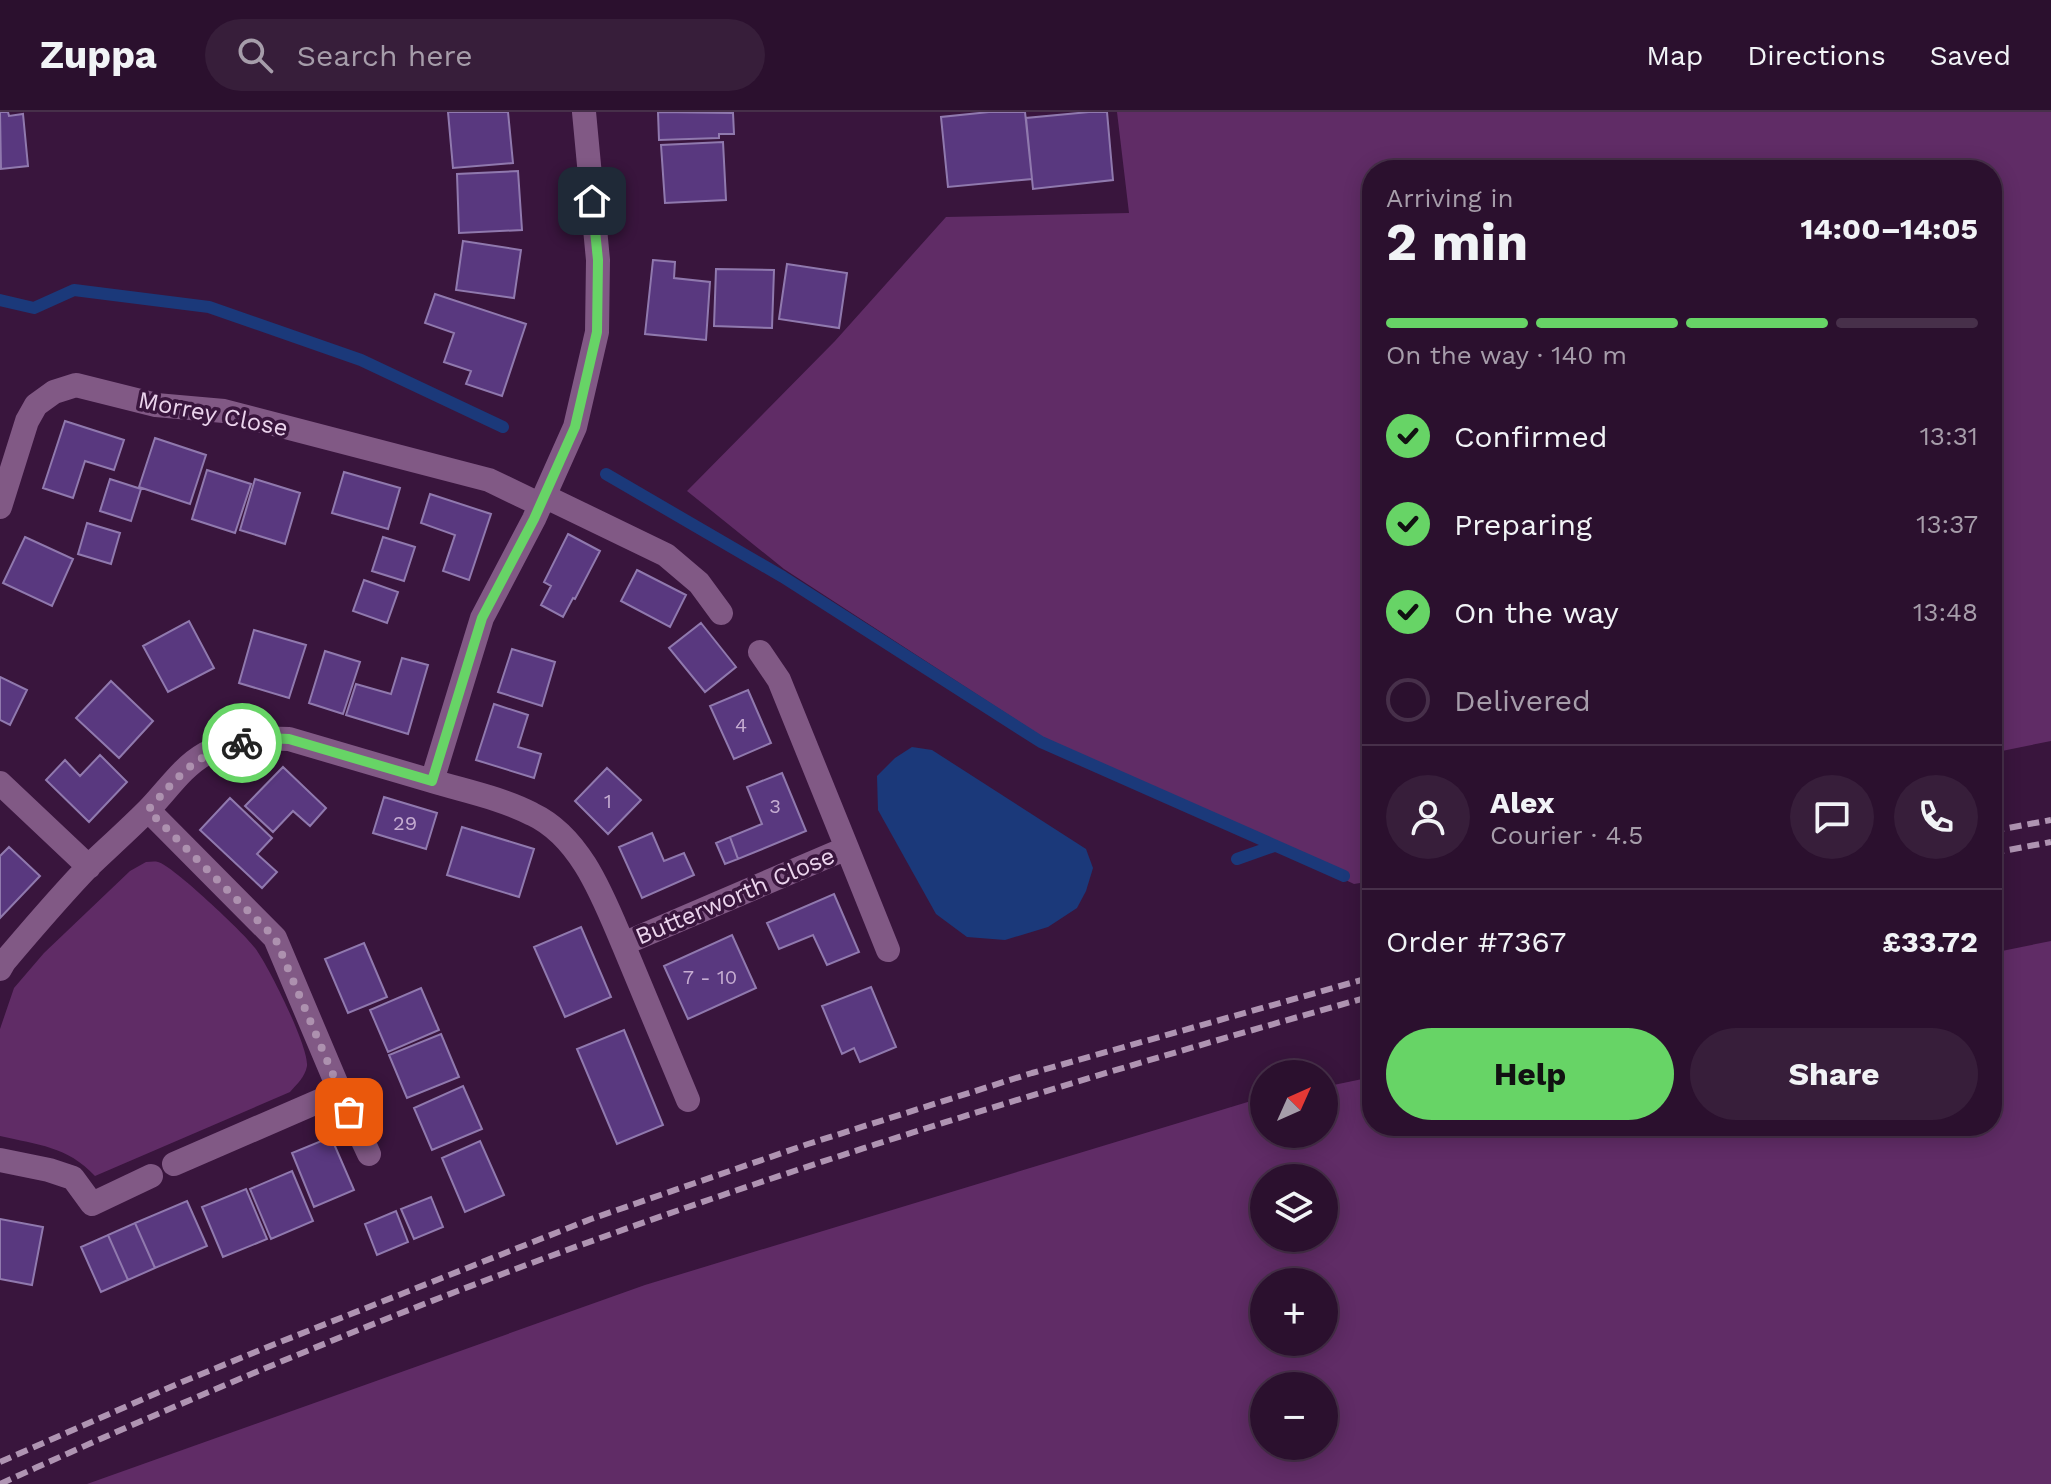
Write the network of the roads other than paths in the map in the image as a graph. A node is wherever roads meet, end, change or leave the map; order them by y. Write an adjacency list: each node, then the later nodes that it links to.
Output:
1 (584, 112): 2 (street)
2 (542, 500): 3 (street, Morrey Close); 4 (street, Morrey Close); 6 (street)
3 (0, 507)
4 (721, 613)
5 (760, 652): 9 (street, Butterworth Close)
6 (432, 781): 8 (street, Butterworth Close); 11 (street, Butterworth Close)
7 (0, 783): 10 (street)
8 (148, 810): 10 (street, Butterworth Close); 14 (street)
9 (847, 848): 11 (street, Butterworth Close); 12 (street, Butterworth Close)
10 (89, 867): 13 (street, Butterworth Close)
11 (623, 944): 15 (street, Butterworth Close)
12 (888, 950)
13 (0, 969)
14 (340, 1092): 16 (street); 18 (street)
15 (688, 1100)
16 (369, 1154)
17 (0, 1160): 19 (street)
18 (174, 1164)
19 (151, 1176)

